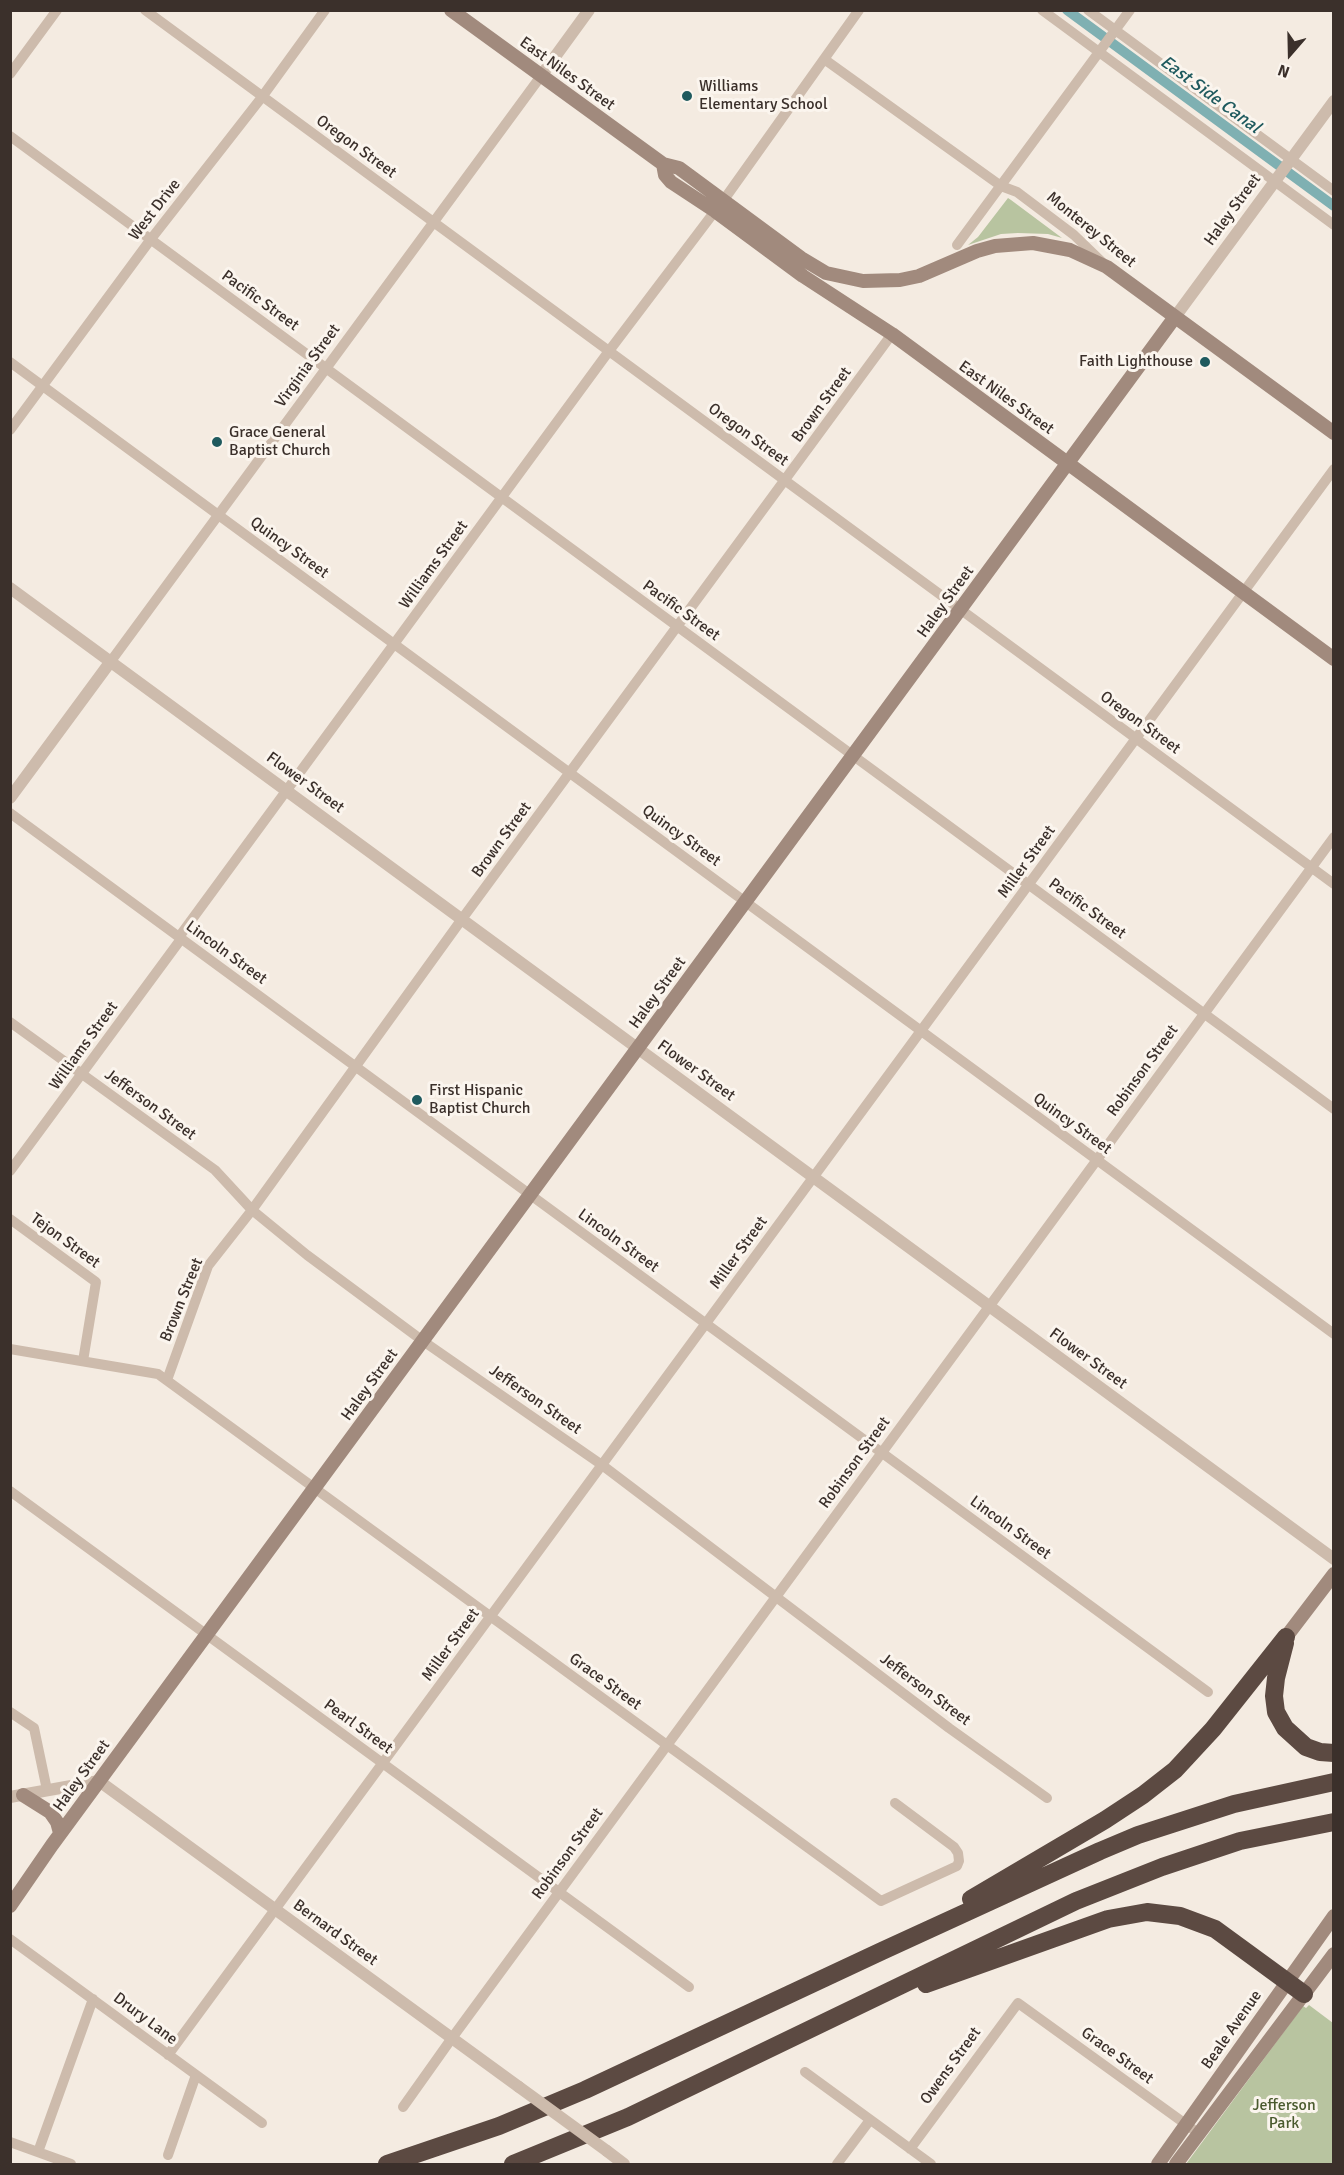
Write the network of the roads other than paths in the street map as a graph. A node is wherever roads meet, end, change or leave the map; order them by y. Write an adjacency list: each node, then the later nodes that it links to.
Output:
1 (57, 10): 13 (street)
2 (145, 10): 15 (street, Oregon Street)
3 (325, 10): 15 (street, West Drive)
4 (451, 10): 14 (main road, East Niles Street)
5 (589, 10): 14 (street, Virginia Street)
6 (859, 10): 12 (street, Williams Street)
7 (1042, 10): 11 (street)
8 (1088, 10): 10 (street)
9 (1130, 10): 10 (street)
10 (1114, 32): 11 (street); 18 (street)
11 (1100, 51): 19 (street); 20 (street)
12 (824, 59): 20 (street, Monterey Street); 22 (street, Williams Street)
13 (10, 74)
14 (541, 76): 22 (main road, East Niles Street); 23 (street, Virginia Street)
15 (262, 97): 23 (street, Oregon Street); 25 (street, West Drive)
16 (1334, 102): 18 (street, Haley Street)
17 (10, 136): 25 (street, Pacific Street)
18 (1291, 160): 19 (street, Haley Street); 21 (street)
19 (1275, 182): 24 (street); 28 (street, Haley Street)
20 (1001, 186): 26 (street); 27 (street, Monterey Street)
21 (1334, 191)
22 (719, 206): 27 (main road, East Niles Street); 29 (main road, East Niles Street); 30 (street, Williams Street)
23 (433, 222): 30 (street, Oregon Street); 32 (street, Virginia Street)
24 (1334, 225)
25 (151, 239): 32 (street, Pacific Street); 33 (street, West Drive)
26 (957, 245)
27 (1107, 267): 28 (main road, Monterey Street)
28 (1175, 317): 35 (main road, Monterey Street); 36 (main road, Haley Street)
29 (892, 334): 36 (main road, East Niles Street); 38 (street, Brown Street)
30 (609, 351): 38 (street, Oregon Street); 39 (street, Williams Street)
31 (10, 362): 33 (street, Quincy Street)
32 (326, 368): 39 (street, Pacific Street); 40 (street, Virginia Street)
33 (43, 386): 34 (street, West Drive); 40 (street, Quincy Street)
34 (10, 430)
35 (1334, 433)
36 (1068, 463): 42 (main road, East Niles Street); 43 (main road, Haley Street)
37 (1334, 469): 42 (street, Miller Street)
38 (785, 480): 43 (street, Oregon Street); 44 (street, Brown Street)
39 (502, 497): 44 (street, Pacific Street); 45 (street, Williams Street)
40 (219, 515): 45 (street, Quincy Street); 47 (street, Virginia Street)
41 (10, 588): 47 (street, Flower Street)
42 (1243, 592): 46 (main road, East Niles Street); 48 (street, Miller Street)
43 (960, 610): 48 (street, Oregon Street); 49 (main road, Haley Street)
44 (677, 627): 49 (street, Pacific Street); 50 (street, Brown Street)
45 (394, 644): 50 (street, Quincy Street); 51 (street, Williams Street)
46 (1334, 659)
47 (111, 661): 51 (street, Flower Street); 52 (street, Virginia Street)
48 (1136, 738): 55 (street, Oregon Street); 57 (street, Miller Street)
49 (853, 756): 57 (street, Pacific Street); 58 (main road, Haley Street)
50 (570, 773): 58 (street, Quincy Street); 59 (street, Brown Street)
51 (287, 790): 59 (street, Flower Street); 60 (street, Williams Street)
52 (10, 798)
53 (10, 813): 60 (street, Lincoln Street)
54 (1334, 837): 55 (street, Robinson Street)
55 (1311, 867): 56 (street, Oregon Street); 61 (street, Robinson Street)
56 (1334, 884)
57 (1028, 885): 61 (street, Pacific Street); 63 (street, Miller Street)
58 (746, 902): 63 (street, Quincy Street); 64 (main road, Haley Street)
59 (462, 919): 64 (street, Flower Street); 65 (street, Brown Street)
60 (180, 938): 65 (street, Lincoln Street); 66 (street, Williams Street)
61 (1204, 1014): 67 (street, Pacific Street); 68 (street, Robinson Street)
62 (10, 1022): 66 (street, Jefferson Street)
63 (921, 1031): 68 (street, Quincy Street); 70 (street, Miller Street)
64 (638, 1048): 70 (street, Flower Street); 71 (main road, Haley Street)
65 (355, 1067): 71 (street, Lincoln Street); 72 (street, Brown Street)
66 (82, 1074): 69 (street, Williams Street); 72 (street, Jefferson Street)
67 (1334, 1109)
68 (1096, 1160): 74 (street, Robinson Street); 76 (street, Quincy Street)
69 (10, 1171)
70 (813, 1177): 74 (street, Flower Street); 75 (street, Miller Street)
71 (530, 1195): 75 (street, Lincoln Street); 77 (main road, Haley Street)
72 (252, 1210): 77 (street, Jefferson Street); 80 (street, Brown Street)
73 (10, 1219): 79 (street, Tejon Street)
74 (989, 1306): 81 (street, Robinson Street); 85 (street, Flower Street)
75 (705, 1324): 81 (street, Lincoln Street); 82 (street, Miller Street)
76 (1334, 1334)
77 (423, 1341): 82 (street, Jefferson Street); 83 (main road, Haley Street)
78 (10, 1349): 79 (street, Grace Street)
79 (83, 1361): 80 (street, Grace Street)
80 (167, 1380): 83 (street, Grace Street)
81 (881, 1453): 87 (street, Robinson Street); 91 (street, Lincoln Street)
82 (602, 1465): 87 (street, Jefferson Street); 88 (street, Miller Street)
83 (314, 1489): 88 (street, Grace Street); 89 (main road, Haley Street)
84 (10, 1491): 89 (street, Pearl Street)
85 (1334, 1559)
86 (1334, 1574): 90 (main road)
87 (776, 1596): 93 (street, Robinson Street); 100 (street, Jefferson Street)
88 (490, 1617): 93 (street, Grace Street); 95 (street, Miller Street)
89 (207, 1635): 95 (street, Pearl Street); 96 (main road, Haley Street)
90 (1286, 1638): 94 (highway); 109 (highway)
91 (1208, 1692)
92 (10, 1712): 98 (street)
93 (666, 1746): 101 (street, Grace Street); 104 (street, Robinson Street)
94 (1334, 1753)
95 (383, 1763): 104 (street, Pearl Street); 106 (street, Miller Street)
96 (99, 1781): 98 (street); 103 (main road, Haley Street); 106 (street, Bernard Street)
97 (1334, 1782): 109 (highway)
98 (47, 1790): 99 (street)
99 (17, 1796): 103 (main road)
100 (1047, 1798)
101 (895, 1803)
102 (1334, 1822): 116 (highway)
103 (60, 1833): 105 (main road, Haley Street)
104 (559, 1891): 112 (street, Pearl Street); 117 (street, Robinson Street)
105 (10, 1906)
106 (275, 1909): 117 (street, Bernard Street); 118 (street, Miller Street)
107 (1334, 1916): 111 (main road, Beale Avenue)
108 (10, 1939): 114 (street, Drury Lane)
109 (882, 1951): 131 (highway)
110 (1334, 1954): 113 (main road, Beale Avenue)
111 (1286, 1980): 113 (highway); 116 (highway); 124 (main road, Beale Avenue)
112 (689, 1987)
113 (1304, 1994): 125 (main road, Beale Avenue)
114 (93, 1999): 118 (street, Drury Lane); 128 (street)
115 (1018, 2003): 124 (street, Grace Street); 127 (street, Owens Street)
116 (850, 2010): 132 (highway)
117 (452, 2038): 121 (street, Robinson Street); 133 (street, Bernard Street, bridge)
118 (168, 2055): 120 (street, Drury Lane)
119 (805, 2072): 122 (street)
120 (196, 2075): 123 (street, Drury Lane); 129 (street)
121 (404, 2107)
122 (870, 2120): 127 (street); 134 (street)
123 (262, 2124)
124 (1187, 2124): 125 (street, Grace Street); 136 (main road, Beale Avenue)
125 (1198, 2133): 137 (main road, Beale Avenue)
126 (10, 2142): 128 (street)
127 (910, 2149): 135 (street)
128 (38, 2152): 130 (street)
129 (168, 2156)
130 (71, 2164)
131 (387, 2164)
132 (513, 2164)
133 (624, 2164)
134 (837, 2164)
135 (931, 2164)
136 (1158, 2164)
137 (1176, 2164)

